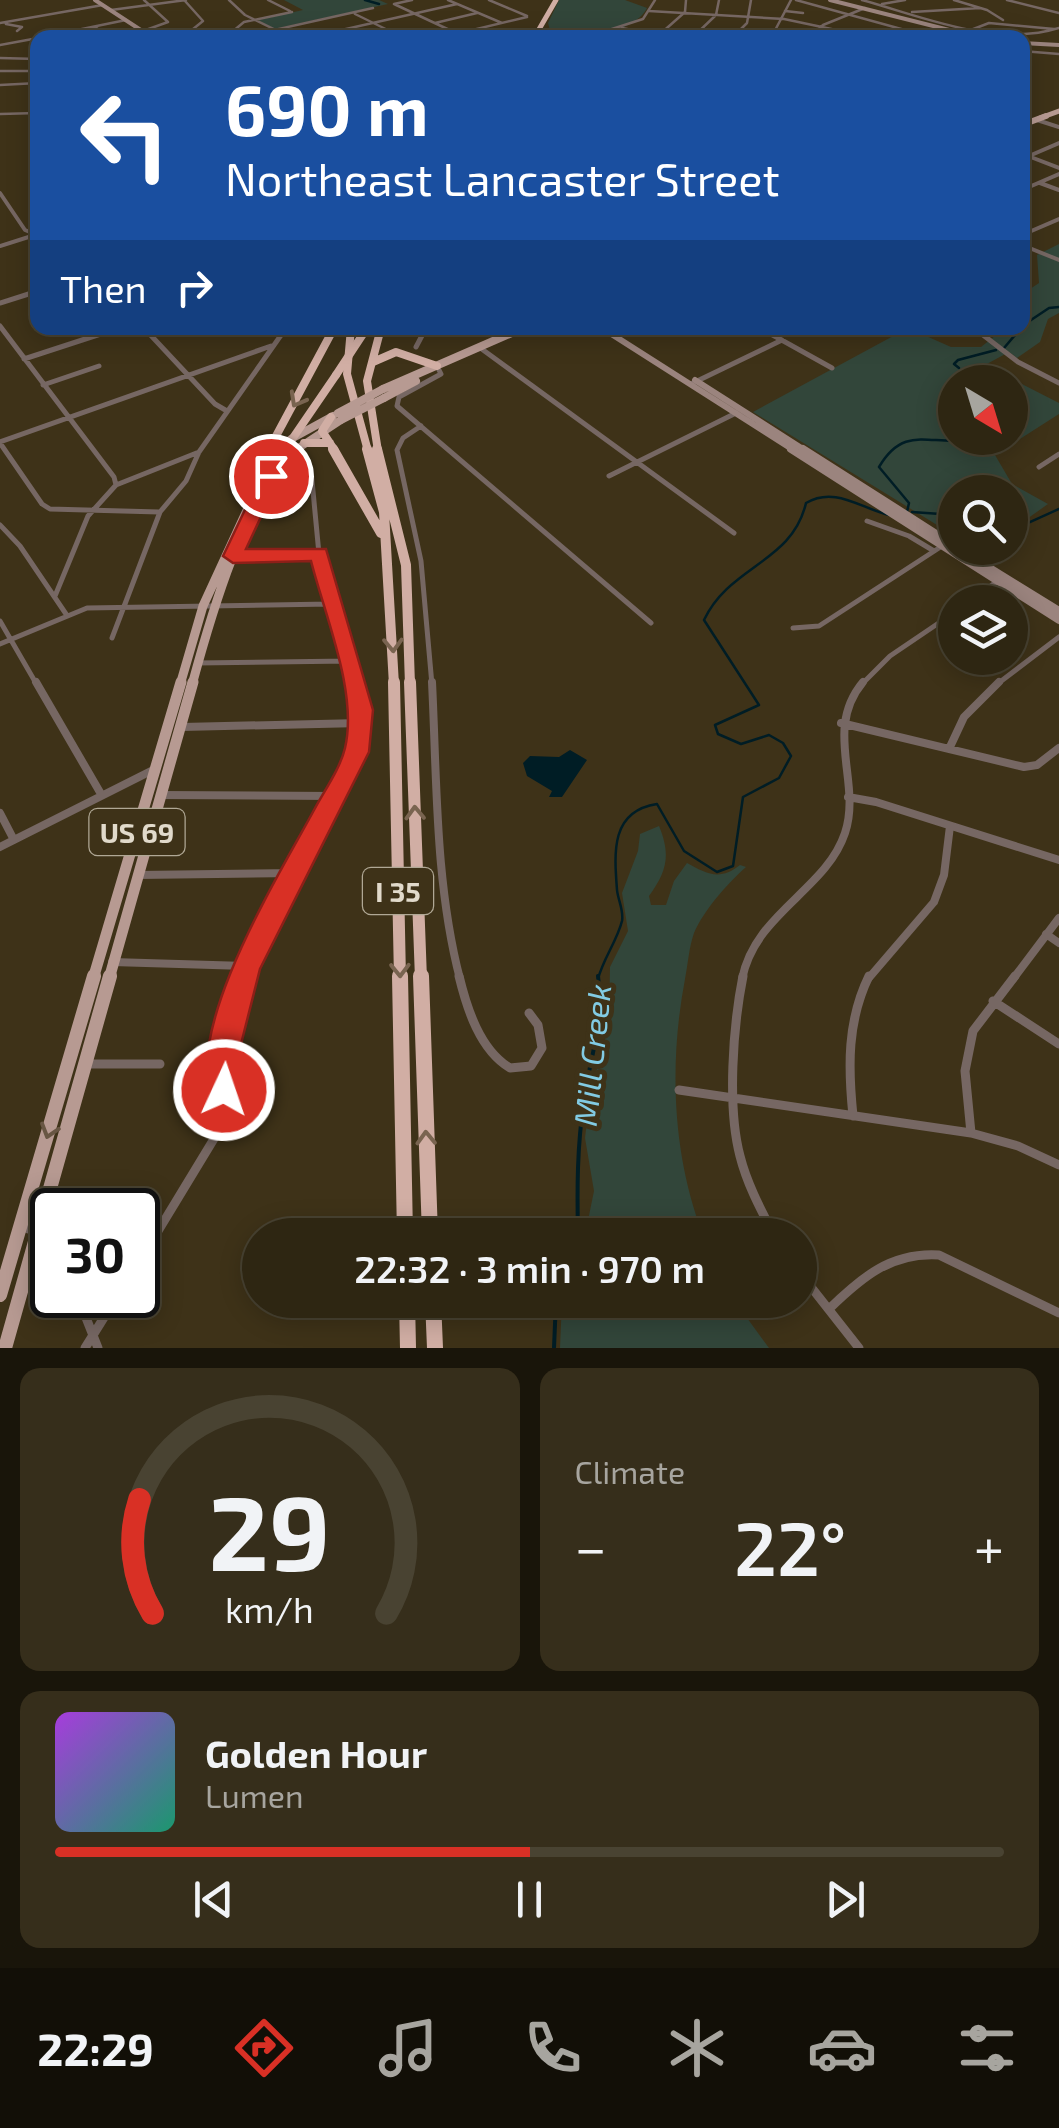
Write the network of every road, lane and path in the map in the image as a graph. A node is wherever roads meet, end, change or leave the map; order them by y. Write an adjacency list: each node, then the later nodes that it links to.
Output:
1 (94, 0): 22 (main road)
2 (144, 0): 20 (street)
3 (185, 0): 20 (street); 60 (street)
4 (228, 0): 44 (street)
5 (268, 0): 44 (street)
6 (411, 0): 36 (street)
7 (448, 0): 21 (street)
8 (489, 0): 48 (street)
9 (552, 0): 68 (highway)
10 (652, 0): 30 (street)
11 (686, 0): 37 (street)
12 (719, 0): 38 (street)
13 (751, 0): 40 (street)
14 (793, 0): 31 (street); 39 (street)
15 (830, 0): 25 (main road)
16 (862, 0): 23 (street)
17 (905, 0): 23 (street)
18 (954, 0): 26 (street)
19 (1008, 0): 35 (street)
20 (150, 4): 27 (street); 59 (street)
21 (456, 4): 32 (street); 36 (street)
22 (103, 5): 27 (main road); 28 (street)
23 (879, 5): 25 (street); 34 (street)
24 (372, 8): 29 (street)
25 (862, 8): 39 (street); 78 (main road)
26 (980, 8): 34 (street); 46 (street)
27 (111, 10): 43 (main road)
28 (71, 11): 41 (street); 47 (street)
29 (351, 12): 45 (street); 62 (street)
30 (649, 12): 37 (street); 54 (street)
31 (785, 12): 33 (street); 42 (street)
32 (478, 13): 48 (street); 49 (street)
33 (803, 13)
34 (906, 13): 53 (street)
35 (1059, 13)
36 (412, 14): 45 (street); 49 (street)
37 (684, 14): 38 (street); 71 (street)
38 (716, 14): 40 (street); 72 (street)
39 (848, 14): 50 (street); 77 (street)
40 (750, 16): 42 (street); 73 (street)
41 (79, 17)
42 (784, 19): 50 (street); 74 (street)
43 (126, 20): 51 (street); 58 (main road)
44 (254, 20): 61 (street); 62 (street)
45 (372, 22): 63 (street); 64 (street)
46 (1004, 22): 53 (street); 55 (street)
47 (1, 23): 81 (street)
48 (502, 23): 52 (street)
49 (434, 24): 65 (street)
50 (823, 25): 75 (street); 76 (street)
51 (94, 26): 56 (street); 57 (street)
52 (491, 26): 66 (street); 67 (street)
53 (965, 27): 79 (street); 80 (street)
54 (621, 28): 69 (street); 70 (street)
55 (1057, 29): 82 (street)
56 (76, 30)
57 (99, 30)
58 (141, 30)
59 (146, 30)
60 (192, 30)
61 (234, 30)
62 (273, 30)
63 (339, 30)
64 (388, 30)
65 (447, 30)
66 (474, 30)
67 (488, 30)
68 (535, 30)
69 (614, 30)
70 (632, 30)
71 (665, 30)
72 (700, 30)
73 (739, 30)
74 (776, 30)
75 (818, 30)
76 (845, 30)
77 (905, 30)
78 (942, 30)
79 (962, 30)
80 (988, 30)
81 (17, 31)
82 (1030, 35)
83 (28, 40): 85 (street)
84 (1030, 43): 86 (main road)
85 (0, 45)
86 (1059, 45)
87 (1030, 52): 88 (street)
88 (1059, 54)
89 (0, 58): 90 (street)
90 (30, 59)
91 (30, 71): 92 (street)
92 (0, 72)
93 (30, 83): 94 (street)
94 (0, 85)
95 (1059, 110): 98 (main road)
96 (30, 113): 97 (street)
97 (0, 114)
98 (1036, 120): 99 (main road); 100 (street)
99 (1030, 122)
100 (1059, 127)
101 (1059, 143): 102 (street)
102 (1030, 154)
103 (1030, 159): 104 (street)
104 (1059, 171): 105 (street)
105 (1039, 183): 106 (street); 107 (street)
106 (1030, 187)
107 (1059, 190)
108 (0, 192): 110 (street)
109 (1059, 219): 111 (street)
110 (30, 232)
111 (1030, 232)
112 (30, 236): 113 (street)
113 (0, 246)
114 (1030, 248): 115 (street)
115 (1059, 260)
116 (30, 294): 117 (street)
117 (0, 303)
118 (0, 326): 136 (street)
119 (98, 335): 136 (street)
120 (151, 335): 141 (street)
121 (281, 335): 133 (street)
122 (330, 335): 161 (highway, one-way to 161)
123 (351, 335): 173 (highway, I 35)
124 (363, 335): 146 (highway, bridge)
125 (379, 335): 138 (highway, I 35)
126 (422, 335): 135 (street)
127 (507, 335): 134 (main road)
128 (614, 335): 143 (main road)
129 (622, 335): 143 (main road)
130 (773, 335): 132 (street)
131 (983, 335): 142 (street)
132 (782, 340): 140 (street); 143 (street)
133 (272, 346): 141 (street); 145 (street)
134 (479, 347): 139 (main road); 158 (street)
135 (416, 348)
136 (24, 359): 144 (street)
137 (100, 366): 144 (street)
138 (370, 366): 139 (highway); 232 (highway, I 35, one-way to 138)
139 (437, 366): 149 (main road, bridge); 150 (street)
140 (832, 368)
141 (188, 374): 145 (street); 148 (street)
142 (1057, 380)
143 (694, 383): 147 (main road)
144 (43, 384): 148 (street)
145 (226, 410): 156 (street)
146 (312, 410): 149 (highway); 152 (highway)
147 (738, 412): 158 (street); 164 (main road)
148 (68, 417): 153 (street); 163 (street)
149 (337, 417): 151 (highway); 152 (main road)
150 (420, 426): 189 (street); 221 (street)
151 (322, 432): 154 (main road, US 69); 155 (highway)
152 (291, 439): 161 (highway)
153 (0, 442): 165 (street)
154 (304, 444): 155 (highway); 161 (main road, US 69)
155 (330, 444): 173 (highway)
156 (200, 452): 163 (street); 166 (street)
157 (1059, 454): 159 (street)
158 (638, 462): 162 (street); 169 (street)
159 (1040, 467)
160 (311, 470): 175 (street)
161 (266, 474): 176 (main road, US 69); 183 (main road, US 69)
162 (610, 476)
163 (116, 485): 165 (street)
164 (861, 490): 170 (main road); 171 (main road)
165 (91, 510): 166 (street); 181 (street)
166 (160, 512): 184 (street)
167 (867, 521): 172 (street)
168 (0, 525): 181 (street)
169 (734, 532)
170 (938, 538)
171 (938, 541)
172 (938, 544)
173 (386, 548): 231 (highway, I 35, one-way to 231)
174 (938, 552): 191 (street)
175 (319, 554): 176 (street); 182 (street)
176 (233, 556): 183 (main road, US 69)
177 (978, 565): 179 (main road)
178 (978, 565): 179 (main road)
179 (1001, 579): 180 (street); 185 (main road); 187 (main road)
180 (992, 585)
181 (56, 596): 186 (street)
182 (331, 604): 183 (street); 196 (street)
183 (208, 606): 184 (street); 197 (main road, US 69); 200 (main road, US 69)
184 (124, 607): 186 (street); 194 (street)
185 (1059, 612)
186 (66, 614): 193 (street)
187 (1059, 620)
188 (0, 621): 193 (street)
189 (651, 623)
190 (938, 624): 199 (street)
191 (793, 628)
192 (1059, 637): 202 (street)
193 (12, 638): 195 (street); 204 (street)
194 (112, 638)
195 (0, 644)
196 (349, 661): 197 (street); 198 (street)
197 (197, 662): 200 (main road, US 69)
198 (360, 723): 200 (street); 206 (street)
199 (841, 723): 202 (street); 207 (street)
200 (173, 727): 203 (main road, US 69); 205 (main road, US 69)
201 (1059, 748): 202 (street)
202 (949, 749)
203 (154, 770): 204 (street); 234 (main road, US 69, one-way to 234)
204 (101, 794): 210 (street)
205 (159, 796): 206 (street); 214 (main road, US 69)
206 (334, 796): 213 (street)
207 (848, 798): 209 (street); 226 (street)
208 (0, 813): 210 (street)
209 (950, 826): 212 (street); 227 (street)
210 (14, 840): 211 (street)
211 (0, 847)
212 (1059, 860)
213 (295, 873): 214 (street); 219 (street)
214 (138, 874): 218 (main road, US 69)
215 (1059, 918): 216 (street)
216 (1046, 934): 217 (street); 220 (street)
217 (1059, 943)
218 (112, 962): 219 (street); 223 (main road, US 69)
219 (246, 966): 235 (street)
220 (993, 1001): 222 (street); 228 (street)
221 (529, 1013)
222 (1059, 1044)
223 (82, 1064): 224 (street); 230 (main road, US 69)
224 (160, 1064)
225 (679, 1090): 226 (street)
226 (738, 1096): 227 (street); 233 (street)
227 (853, 1116): 228 (street)
228 (971, 1133): 229 (street)
229 (1059, 1165)
230 (51, 1188)
231 (405, 1218)
232 (429, 1218)
233 (766, 1218)
234 (21, 1227): 236 (street); 239 (main road, US 69)
235 (160, 1228)
236 (30, 1230)
237 (30, 1260): 247 (main road, US 69)
238 (817, 1295): 240 (street)
239 (0, 1296)
240 (829, 1310): 241 (street); 252 (street)
241 (1059, 1313)
242 (86, 1318): 246 (street)
243 (104, 1318): 246 (street)
244 (407, 1318): 250 (highway)
245 (433, 1318): 251 (highway)
246 (93, 1335): 248 (street); 249 (street)
247 (5, 1348)
248 (85, 1348)
249 (98, 1348)
250 (408, 1348)
251 (434, 1348)
252 (859, 1348)

